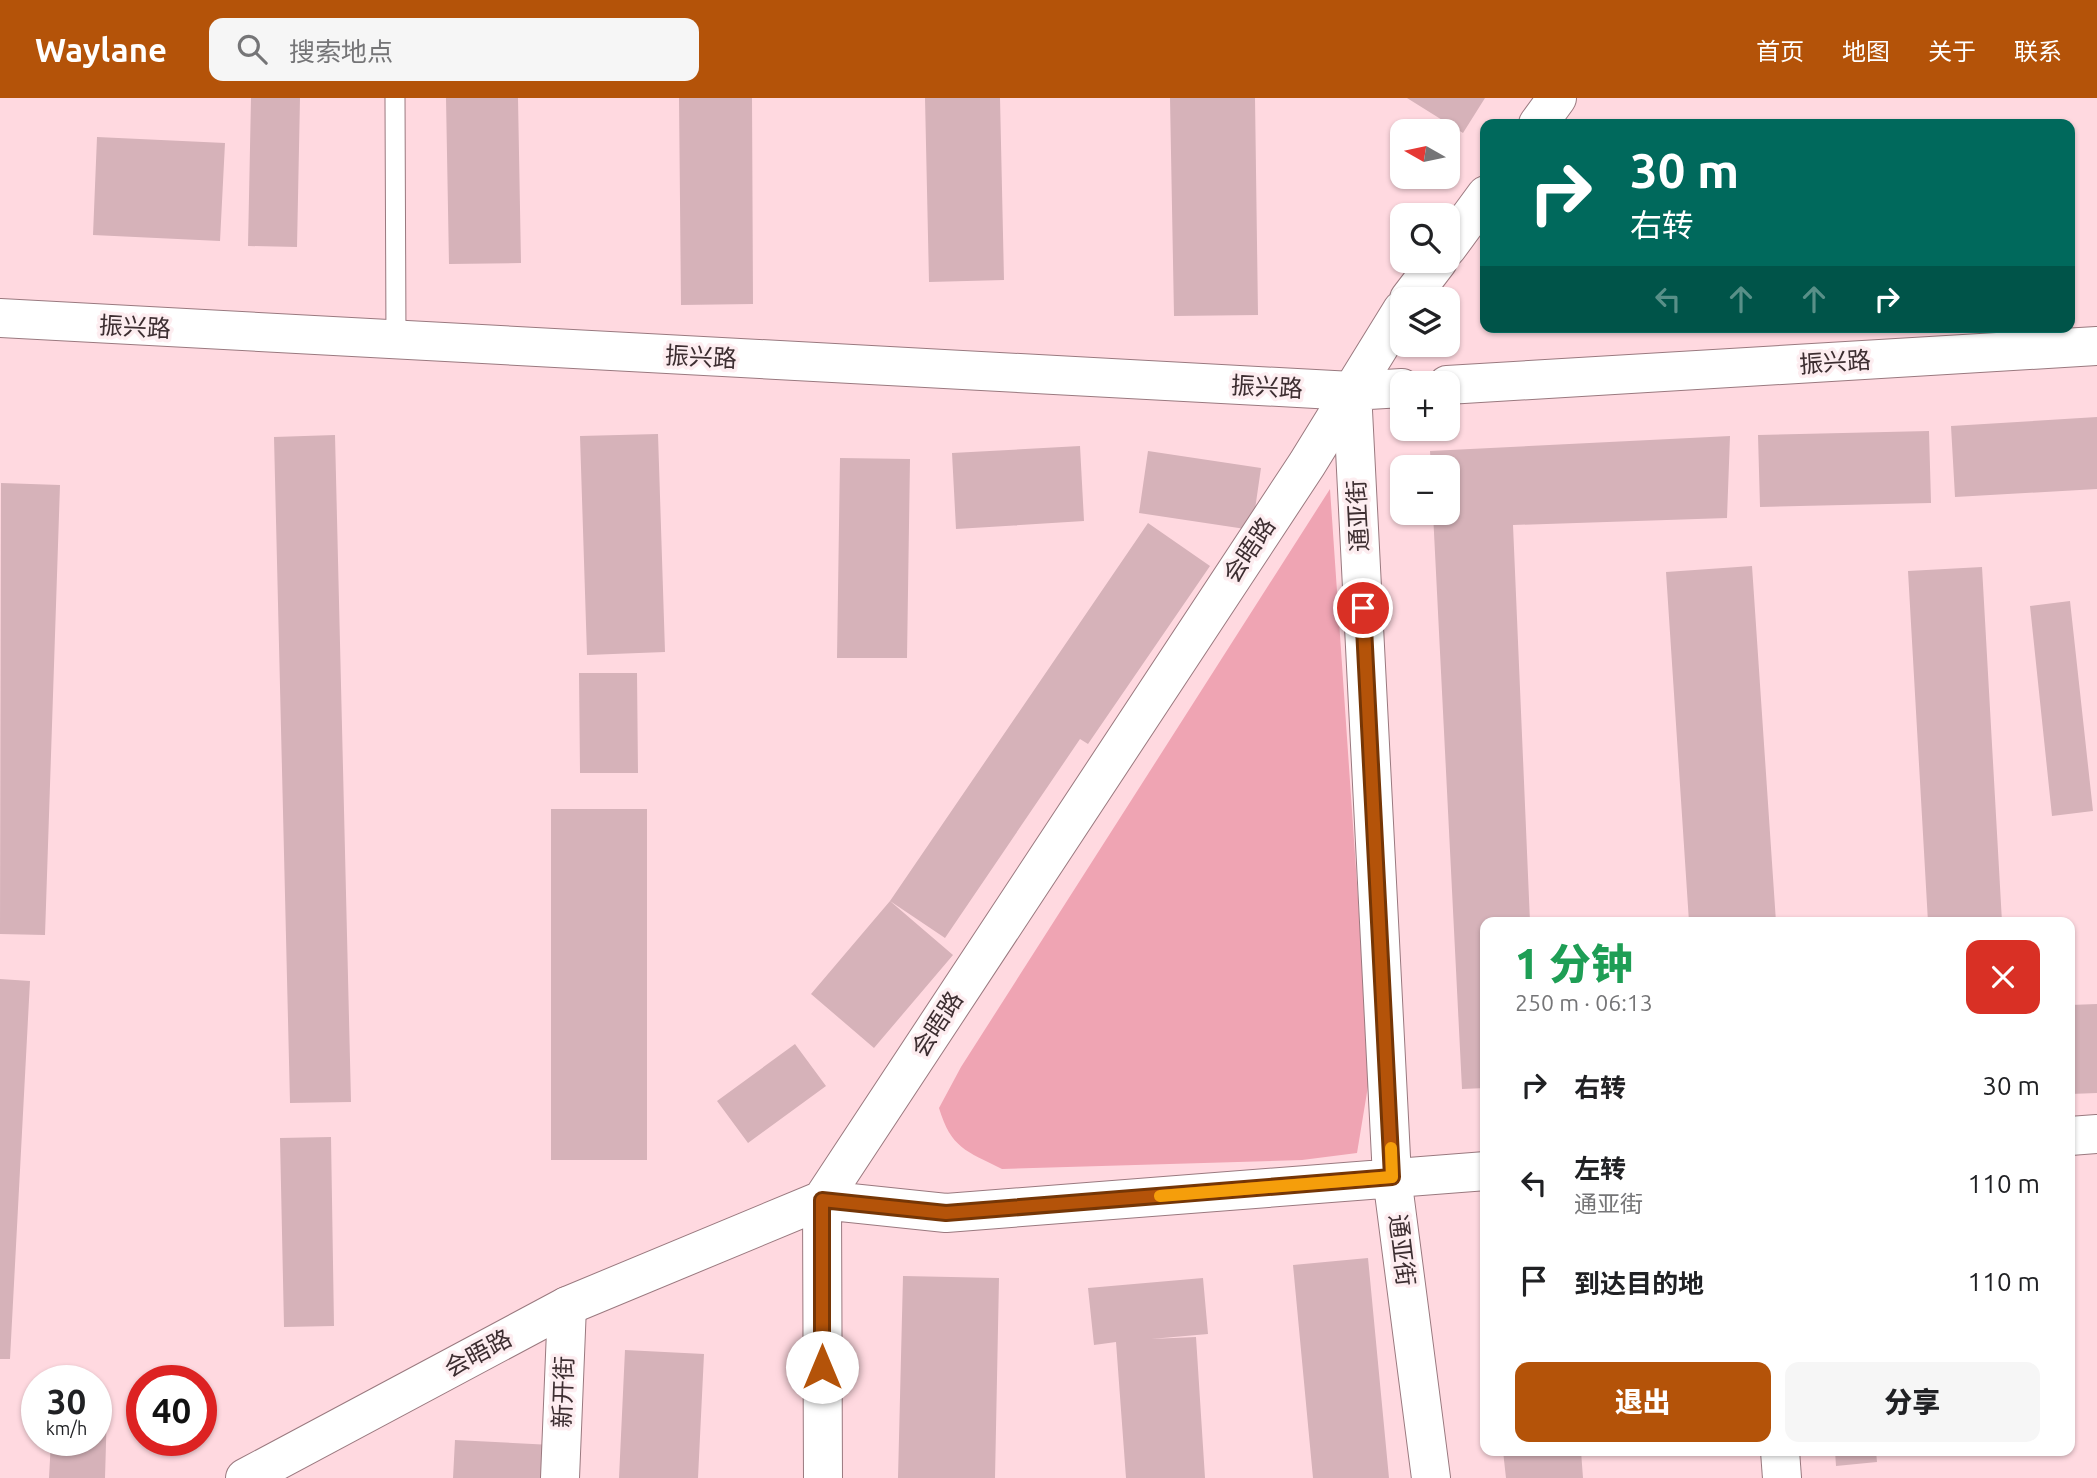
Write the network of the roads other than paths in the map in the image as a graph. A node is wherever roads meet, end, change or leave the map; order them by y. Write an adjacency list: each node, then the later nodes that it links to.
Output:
1 (396, 98): 8 (lane)
2 (1557, 98): 3 (street)
3 (1542, 119)
4 (1480, 203): 5 (street)
5 (1460, 230)
6 (0, 318): 8 (street, 振兴路)
7 (1390, 329): 12 (street, 会晤路)
8 (396, 340): 12 (street, 振兴路)
9 (2097, 345): 10 (street, 振兴路)
10 (1460, 384)
11 (1390, 389): 12 (street, 振兴路)
12 (1352, 391): 16 (street, 通亚街); 17 (street, 会晤路)
13 (2097, 1134): 14 (street)
14 (2075, 1136)
15 (1480, 1171): 16 (street)
16 (1392, 1177): 17 (street); 23 (street, 通亚街)
17 (822, 1200): 18 (street, 会晤路); 22 (street)
18 (567, 1306): 20 (street, 会晤路); 21 (street, 新开街)
19 (1780, 1456): 24 (street)
20 (245, 1478)
21 (560, 1478)
22 (823, 1478)
23 (1431, 1478)
24 (1782, 1478)

